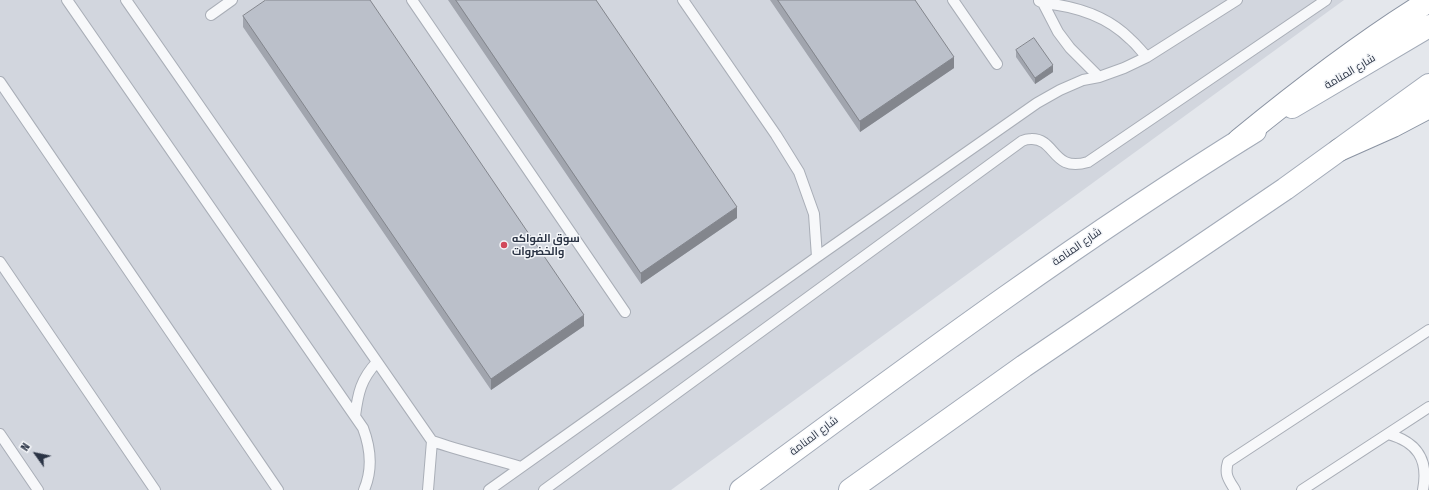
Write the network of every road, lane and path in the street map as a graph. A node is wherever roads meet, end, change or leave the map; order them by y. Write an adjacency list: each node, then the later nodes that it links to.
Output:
1 (67, 0): 27 (lane)
2 (126, 0): 25 (lane)
3 (232, 0): 11 (lane)
4 (412, 0): 23 (lane)
5 (683, 0): 21 (lane)
6 (953, 0): 14 (lane)
7 (1237, 0): 13 (lane)
8 (1326, 0): 38 (lane)
9 (1042, 1): 13 (lane); 15 (lane)
10 (1429, 1): 19 (main road)
11 (211, 15)
12 (1429, 26): 19 (main road, شارع المنامة)
13 (1147, 57): 15 (lane)
14 (997, 64)
15 (1099, 77): 21 (lane)
16 (0, 82): 34 (lane)
17 (1429, 85): 20 (main road)
18 (1429, 107): 20 (main road)
19 (1239, 140): 39 (main road, شارع المنامة)
20 (1339, 150): 40 (main road)
21 (817, 257): 31 (lane)
22 (0, 262): 33 (lane)
23 (625, 312)
24 (1429, 330): 41 (lane)
25 (377, 362): 27 (lane); 30 (lane)
26 (1429, 407): 29 (lane)
27 (355, 416): 35 (lane)
28 (0, 434): 32 (lane)
29 (1388, 434): 42 (lane); 43 (lane)
30 (432, 441): 31 (lane); 36 (lane)
31 (521, 467): 37 (lane)
32 (38, 490)
33 (155, 490)
34 (278, 490)
35 (364, 490)
36 (428, 490)
37 (489, 490)
38 (544, 490)
39 (741, 490)
40 (850, 490)
41 (1235, 490)
42 (1302, 490)
43 (1423, 490)

